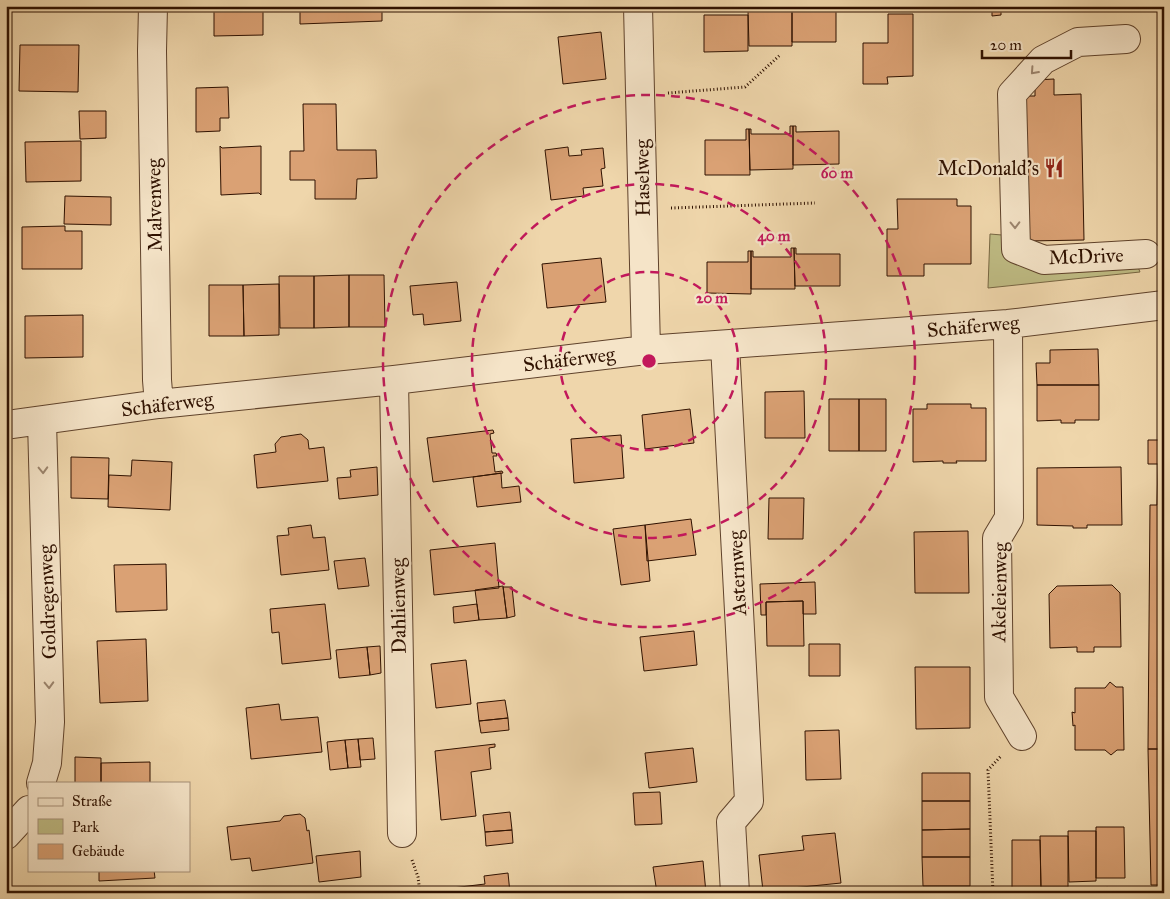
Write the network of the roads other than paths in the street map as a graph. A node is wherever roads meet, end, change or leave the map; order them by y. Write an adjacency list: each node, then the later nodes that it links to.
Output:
1 (153, 6): 10 (street, Malvenweg)
2 (638, 6): 8 (street, Haselweg)
3 (1126, 39): 4 (street, McDrive, one-way to 4)
4 (1146, 254)
5 (1164, 305): 6 (street, Schäferweg)
6 (1008, 324): 7 (street, Schäferweg); 13 (street, Akeleienweg)
7 (725, 344): 8 (street, Schäferweg); 18 (street, Asternweg)
8 (646, 350): 9 (street, Schäferweg)
9 (394, 380): 10 (street, Schäferweg); 16 (street, Dahlienweg)
10 (159, 404): 11 (street, Schäferweg)
11 (42, 421): 12 (street, Schäferweg); 14 (street, Goldregenweg, one-way to 14)
12 (6, 425)
13 (1022, 736)
14 (41, 782)
15 (28, 811): 17 (street)
16 (402, 833)
17 (6, 835)
18 (735, 893)

